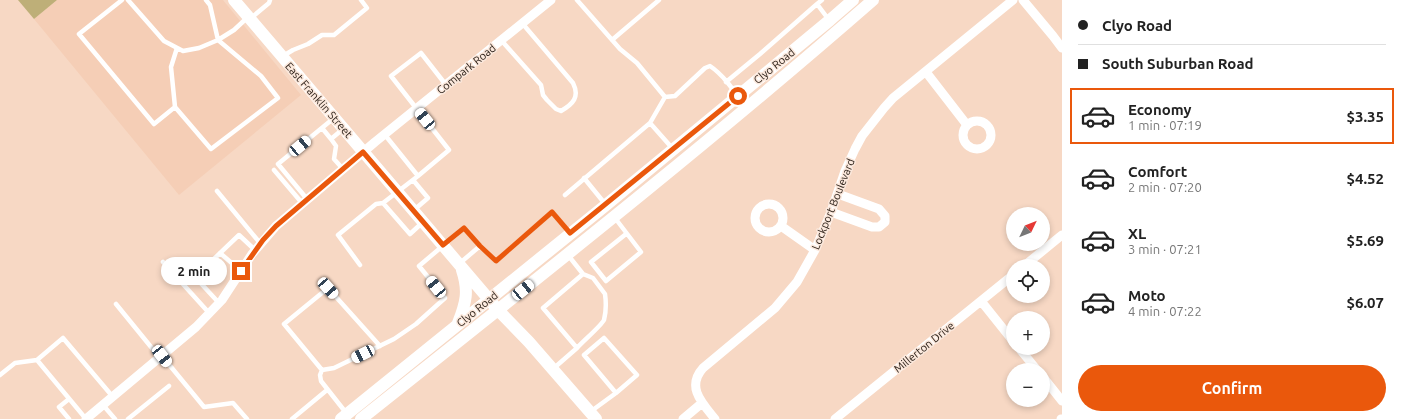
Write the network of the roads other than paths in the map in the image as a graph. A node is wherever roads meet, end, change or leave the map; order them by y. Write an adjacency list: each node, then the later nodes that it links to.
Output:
1 (122, 0): 31 (lane)
2 (128, 0): 23 (lane)
3 (206, 0): 20 (lane)
4 (234, 0): 16 (street, East Franklin Street)
5 (270, 0): 16 (lane)
6 (361, 0): 25 (lane)
7 (551, 0): 18 (street, Compark Road)
8 (577, 0): 22 (lane)
9 (659, 0): 22 (lane)
10 (822, 0): 15 (lane)
11 (853, 0): 17 (street, Clyo Road)
12 (873, 0): 19 (street, Clyo Road)
13 (1013, 0): 26 (street, Lockport Boulevard)
14 (1022, 0): 24 (street)
15 (817, 4): 17 (lane); 27 (lane)
16 (249, 18): 20 (lane); 25 (street, East Franklin Street)
17 (830, 20): 19 (lane); 29 (street, Clyo Road)
18 (522, 23): 21 (street, Compark Road); 21 (lane)
19 (838, 30): 32 (street, Clyo Road)
20 (218, 40): 23 (lane); 31 (lane)
21 (502, 40): 28 (street, Compark Road)
22 (612, 40): 30 (lane)
23 (177, 48): 31 (lane)
24 (1062, 48)
25 (282, 57): 34 (street, East Franklin Street)
26 (926, 72): 36 (street); 50 (street, Lockport Boulevard)
27 (726, 82): 29 (lane); 30 (lane)
28 (446, 85): 33 (street, Compark Road); 33 (lane)
29 (738, 96): 32 (lane); 41 (street, Clyo Road)
30 (666, 97): 35 (lane)
31 (175, 107)
32 (746, 108): 57 (street, Clyo Road)
33 (416, 109): 39 (street, Compark Road); 45 (lane)
34 (334, 118): 37 (lane); 38 (street, East Franklin Street)
35 (650, 123): 41 (lane); 46 (lane)
36 (967, 125)
37 (322, 128): 40 (lane); 52 (lane)
38 (343, 129): 40 (lane); 42 (street, East Franklin Street)
39 (385, 134): 42 (street, Compark Road); 45 (lane)
40 (331, 139): 43 (lane)
41 (673, 149): 54 (street, Clyo Road)
42 (363, 152): 43 (street, Compark Road); 49 (street, East Franklin Street)
43 (343, 169): 52 (street, Compark Road)
44 (274, 170): 52 (lane)
45 (418, 176): 47 (lane)
46 (584, 178): 51 (lane); 54 (lane)
47 (413, 180): 49 (lane); 55 (lane)
48 (217, 192): 65 (lane)
49 (397, 192): 53 (lane); 55 (street, East Franklin Street)
50 (838, 194): 56 (street, Lockport Boulevard); 56 (street)
51 (565, 195)
52 (304, 201): 65 (street, Compark Road)
53 (383, 203): 58 (lane); 71 (lane)
54 (606, 205): 60 (street, Clyo Road)
55 (414, 211): 58 (street, East Franklin Street)
56 (831, 212): 66 (street, Lockport Boulevard)
57 (614, 216): 61 (lane); 68 (street, Clyo Road)
58 (423, 222): 63 (street, East Franklin Street)
59 (781, 226): 66 (street)
60 (570, 233): 64 (lane); 76 (street, Clyo Road)
61 (626, 234): 61 (lane)
62 (1062, 234): 69 (street)
63 (443, 245): 64 (lane); 72 (street, East Franklin Street); 84 (lane)
64 (480, 246): 72 (lane)
65 (258, 247): 67 (lane); 73 (street, Compark Road)
66 (815, 250): 100 (street, Lockport Boulevard)
67 (220, 253): 73 (lane); 78 (lane)
68 (567, 254): 74 (lane); 80 (street, Clyo Road)
69 (1032, 259)
70 (163, 262): 81 (lane)
71 (360, 265)
72 (460, 265): 76 (street, East Franklin Street); 82 (street)
73 (241, 271): 78 (street, Compark Road)
74 (583, 274): 85 (lane); 85 (lane)
75 (1006, 281): 77 (street, Millerton Drive)
76 (489, 299): 80 (street, East Franklin Street); 82 (street, Clyo Road)
77 (981, 301): 83 (street); 113 (street, Millerton Drive)
78 (219, 303): 81 (street, Compark Road)
79 (116, 304): 87 (lane)
80 (498, 310): 90 (street, East Franklin Street); 111 (street, Clyo Road)
81 (210, 314): 87 (street, Compark Road)
82 (458, 325): 102 (street, Clyo Road)
83 (1006, 332)
84 (380, 346): 91 (lane); 91 (lane)
85 (577, 348): 90 (lane)
86 (1025, 355): 89 (street)
87 (161, 357): 97 (street, Compark Road); 109 (lane)
88 (37, 360): 92 (lane); 97 (lane); 98 (lane)
89 (1031, 363)
90 (553, 369): 103 (street, East Franklin Street)
91 (322, 370): 95 (lane)
92 (0, 375)
93 (169, 386): 108 (lane)
94 (1050, 386): 99 (street)
95 (328, 390): 102 (lane); 110 (lane)
96 (616, 392): 96 (lane); 103 (lane)
97 (113, 397): 101 (street, Compark Road)
98 (69, 399): 105 (lane); 106 (lane)
99 (1062, 401)
100 (702, 403): 104 (street); 112 (street)
101 (103, 405): 106 (street, Compark Road); 107 (lane)
102 (344, 416)
103 (593, 416)
104 (712, 418)
105 (68, 419)
106 (86, 419)
107 (114, 419)
108 (128, 419)
109 (247, 419)
110 (292, 419)
111 (361, 419)
112 (683, 419)
113 (835, 419)

